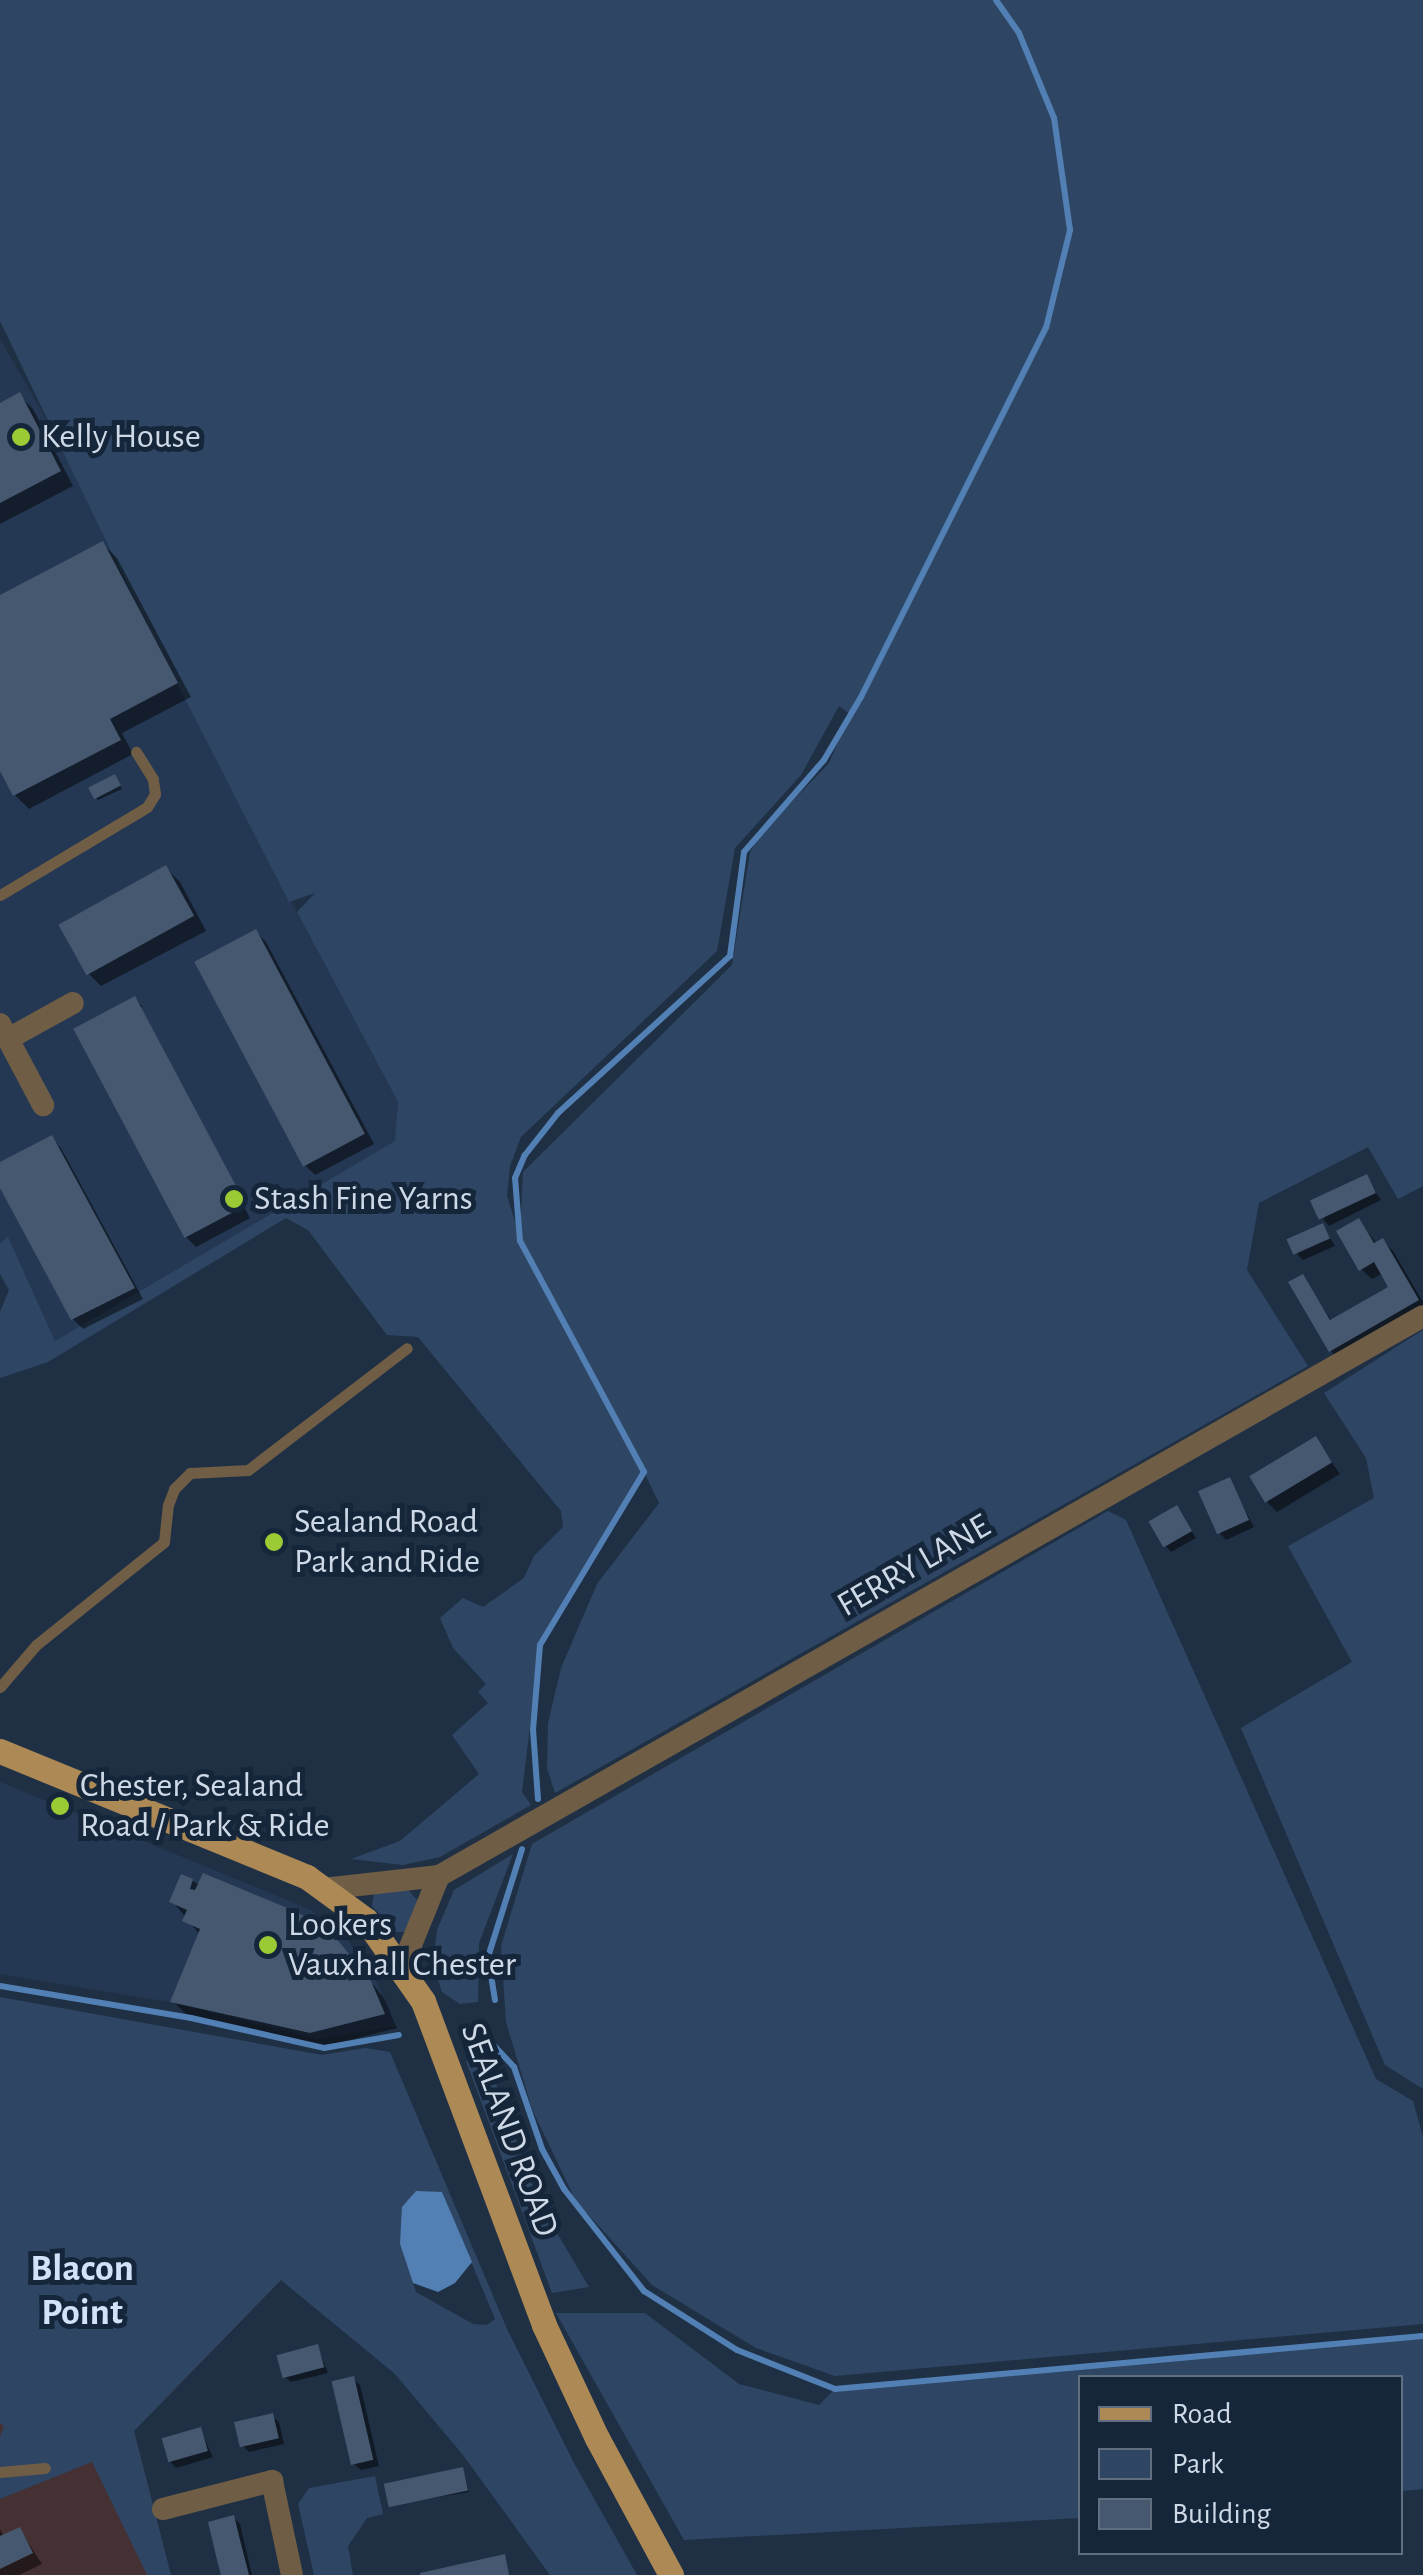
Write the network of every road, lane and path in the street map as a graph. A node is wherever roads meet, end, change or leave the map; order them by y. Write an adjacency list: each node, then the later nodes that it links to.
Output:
1 (136, 752): 2 (lane)
2 (0, 895)
3 (73, 1004): 4 (street)
4 (4, 1032): 5 (street)
5 (43, 1105)
6 (1423, 1316): 10 (street, FERRY LANE)
7 (407, 1348): 8 (lane)
8 (0, 1687)
9 (0, 1751): 11 (main road, SEALAND ROAD)
10 (439, 1876): 11 (street, FERRY LANE); 12 (street)
11 (323, 1890): 12 (main road, SEALAND ROAD)
12 (402, 1967): 17 (main road, SEALAND ROAD)
13 (45, 2468): 14 (lane)
14 (0, 2472)
15 (163, 2509): 16 (street)
16 (292, 2575)
17 (671, 2575)

